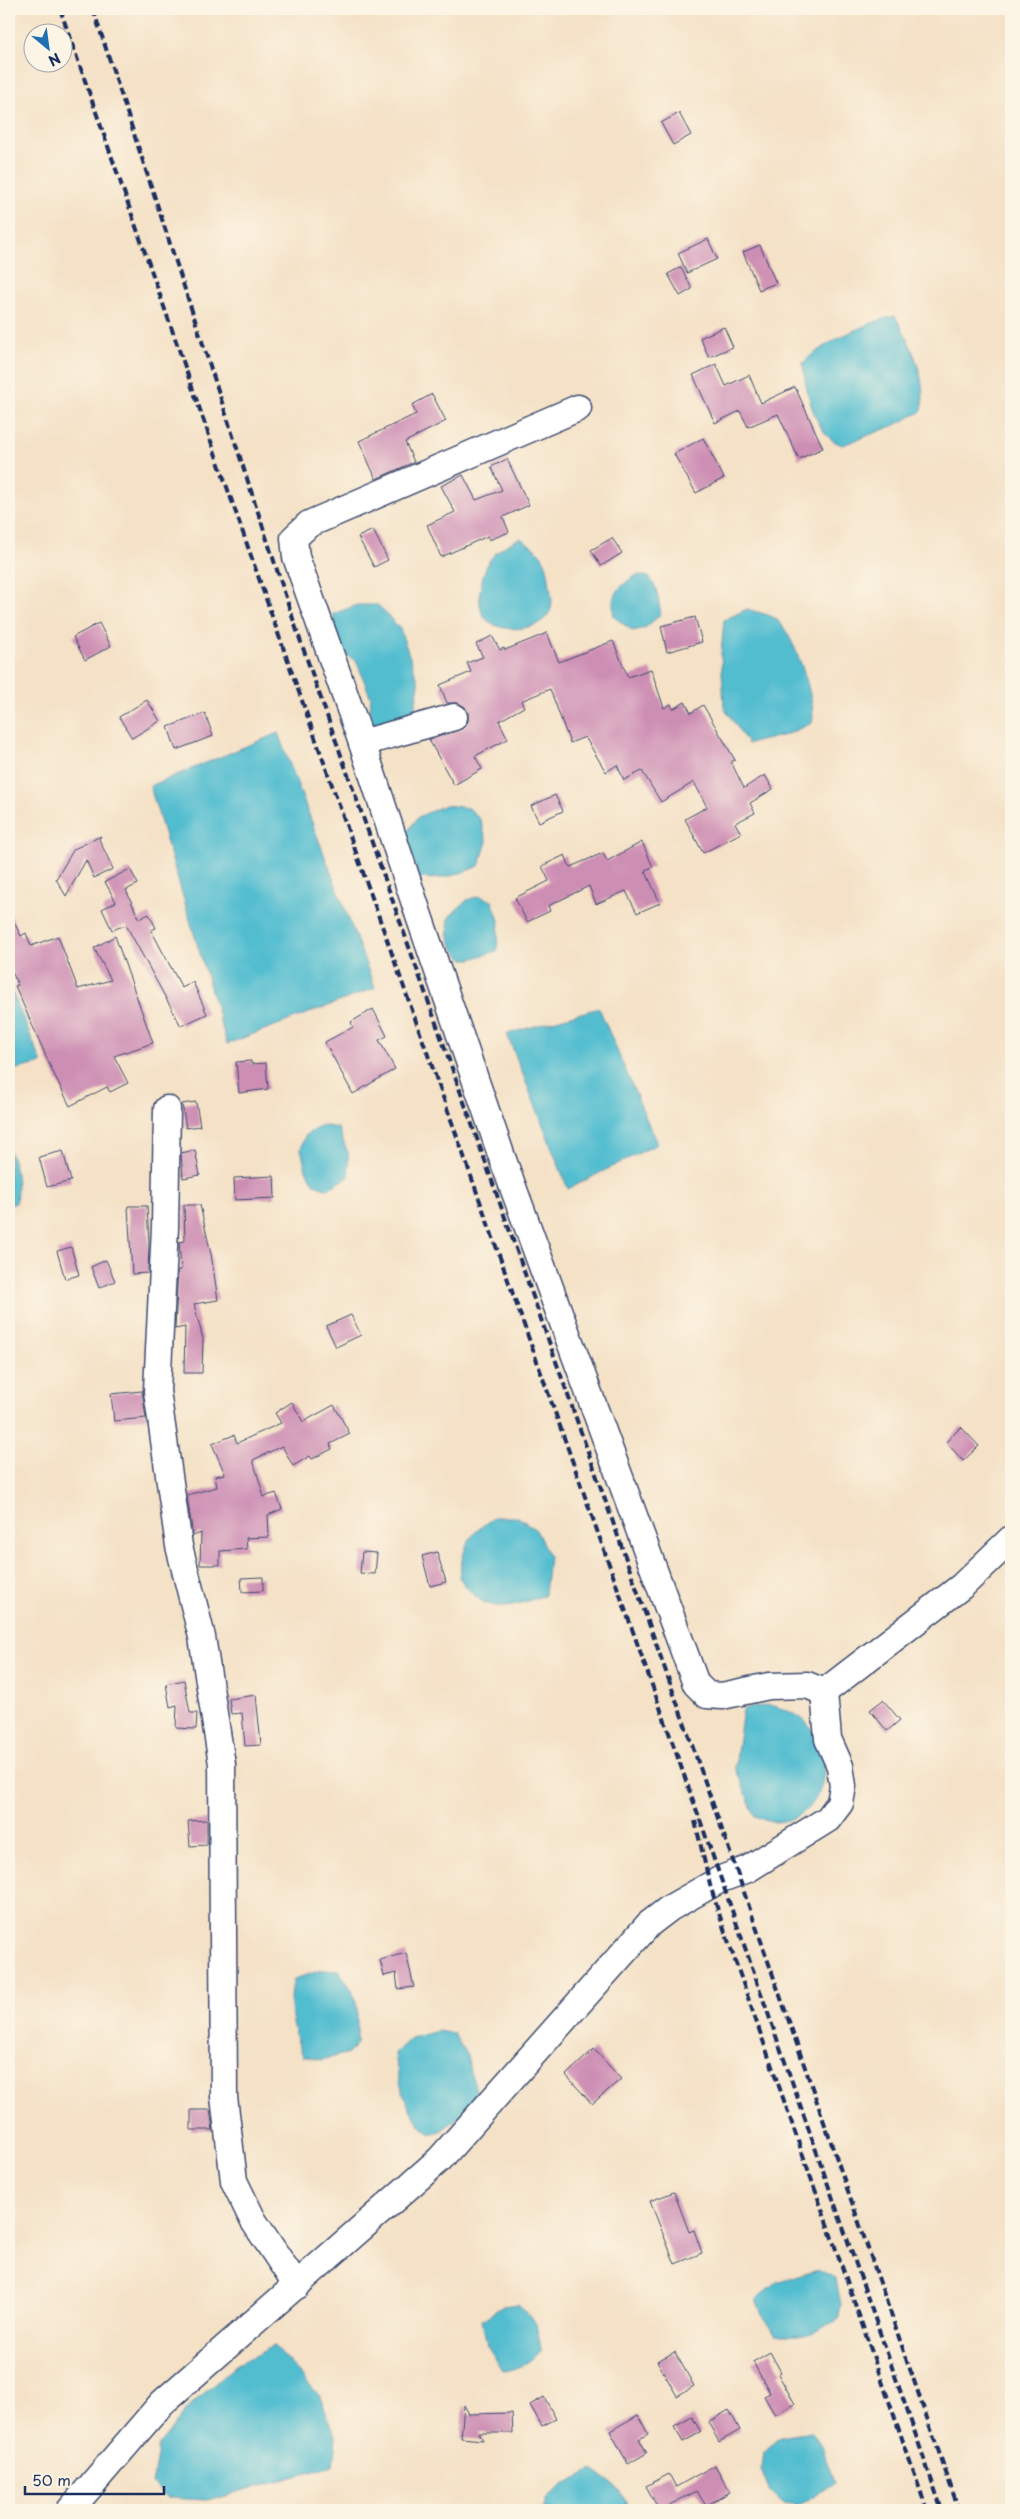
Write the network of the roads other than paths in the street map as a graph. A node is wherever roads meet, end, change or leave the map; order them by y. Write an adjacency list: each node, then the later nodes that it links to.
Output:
1 (578, 408): 3 (street)
2 (454, 716): 3 (street)
3 (362, 743): 6 (street)
4 (167, 1109): 7 (street)
5 (1011, 1539): 6 (street)
6 (824, 1692): 7 (street)
7 (297, 2286): 8 (street)
8 (70, 2510)

